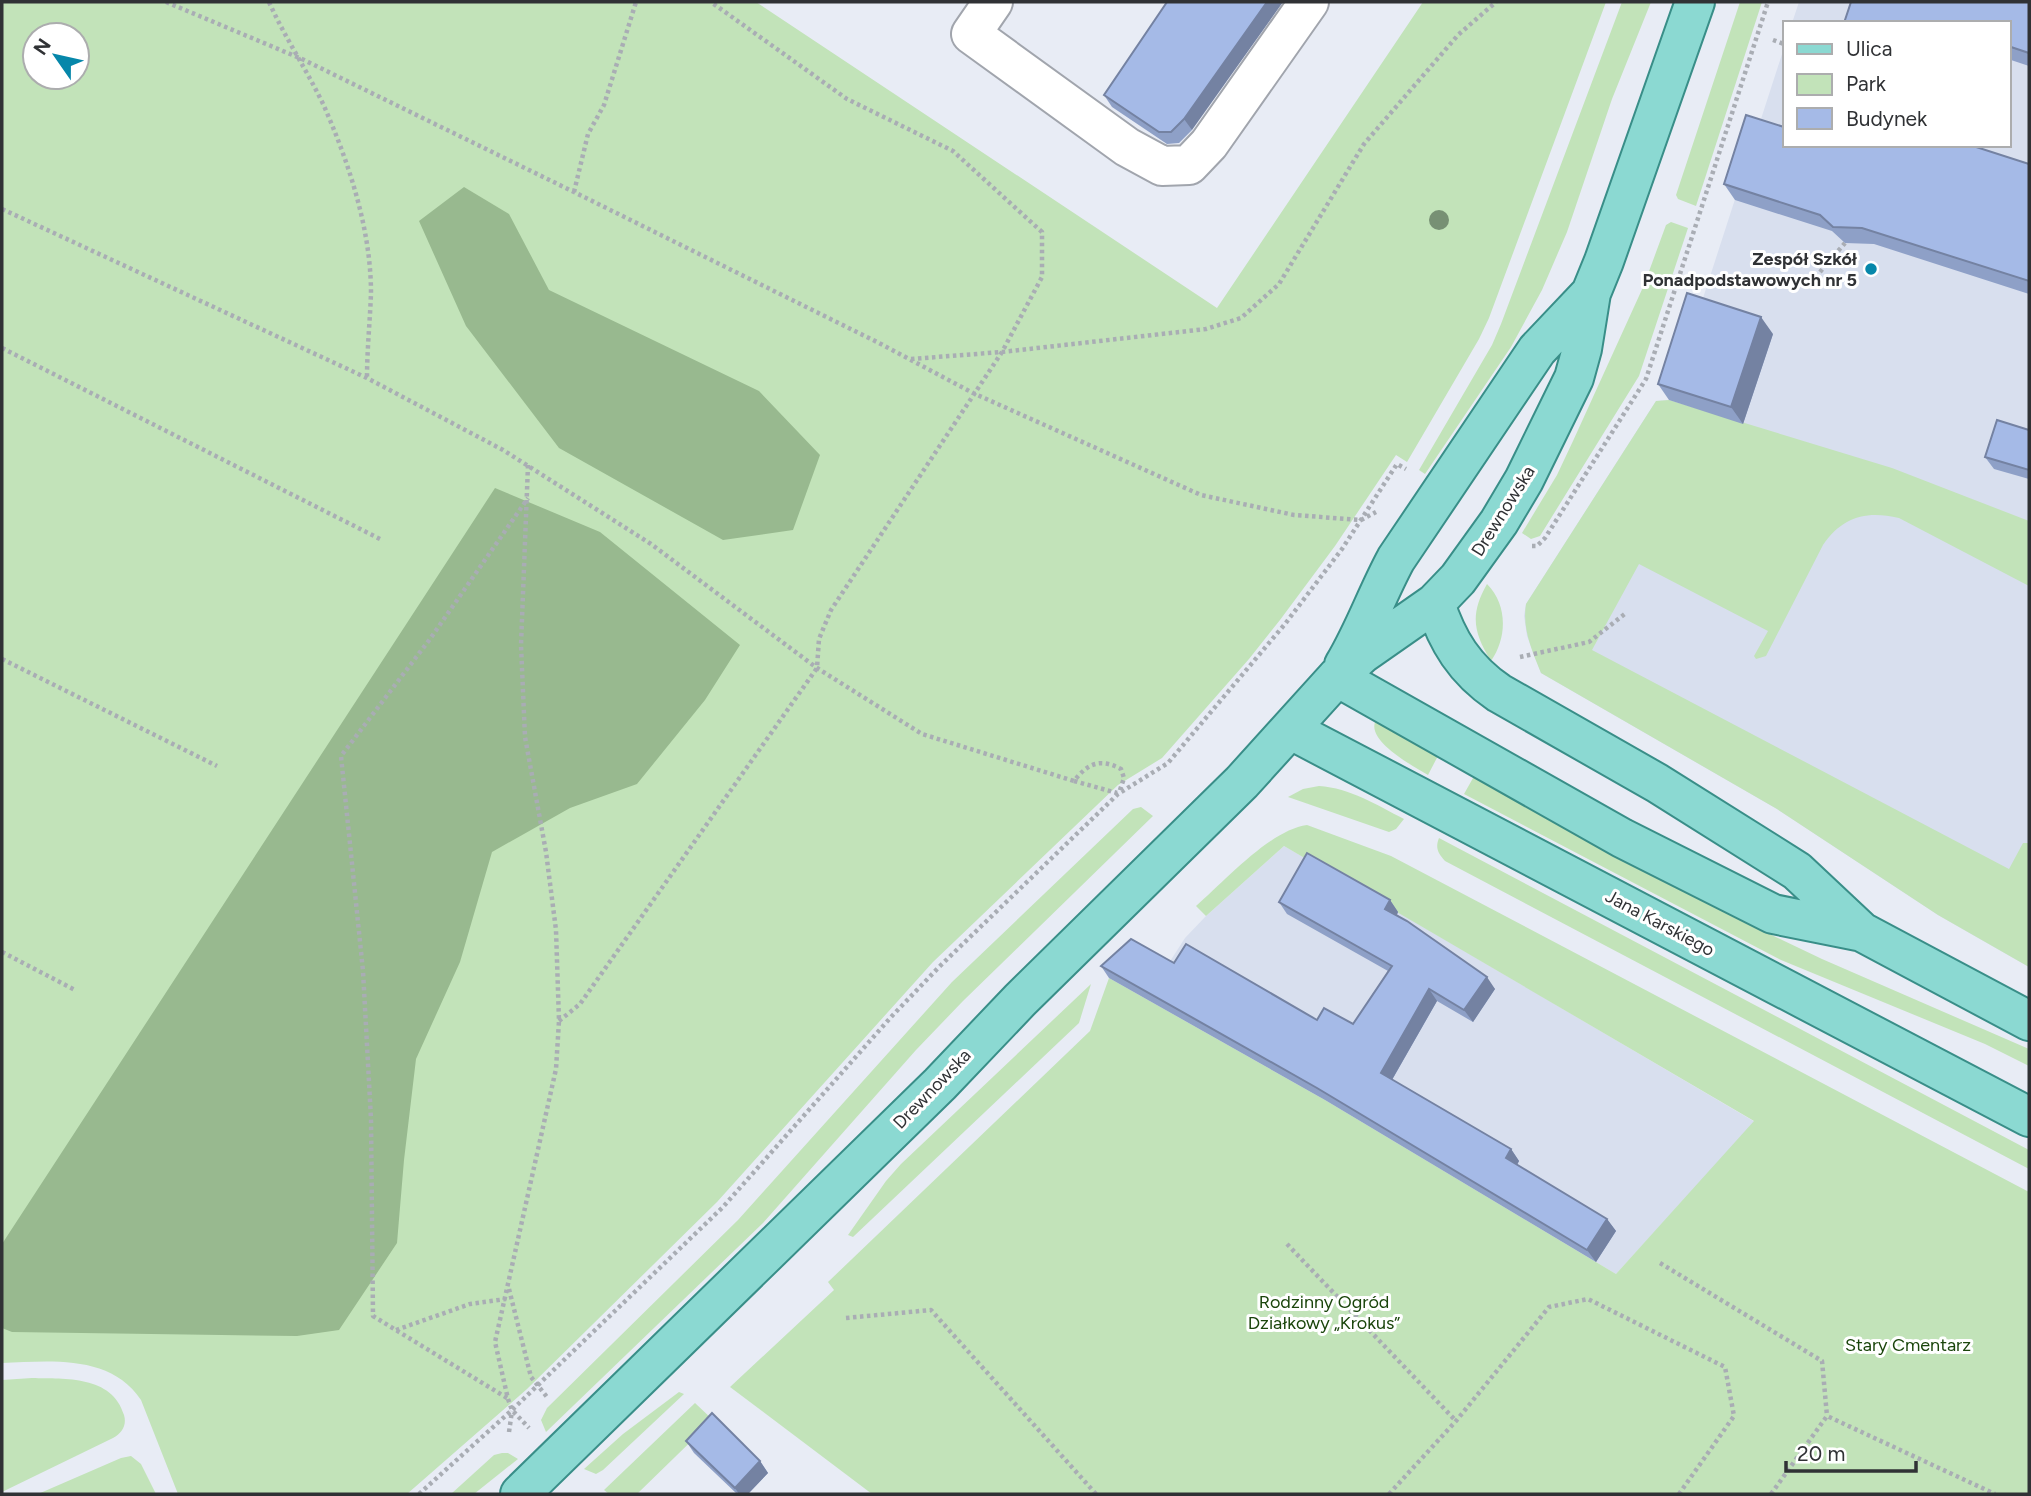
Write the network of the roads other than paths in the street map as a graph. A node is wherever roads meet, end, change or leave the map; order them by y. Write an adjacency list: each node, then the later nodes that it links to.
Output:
1 (993, 2): 2 (lane)
2 (1309, 2)
3 (1695, 2): 4 (main road, Drewnowska)
4 (1591, 292): 5 (main road, Drewnowska); 6 (main road, Drewnowska)
5 (1434, 603): 6 (main road, Drewnowska); 8 (main road)
6 (1337, 677): 7 (main road, Drewnowska); 8 (main road)
7 (1291, 730): 10 (main road, Jana Karskiego); 11 (main road, Drewnowska)
8 (1862, 932): 9 (main road)
9 (2029, 1021)
10 (2029, 1117)
11 (520, 1494)

